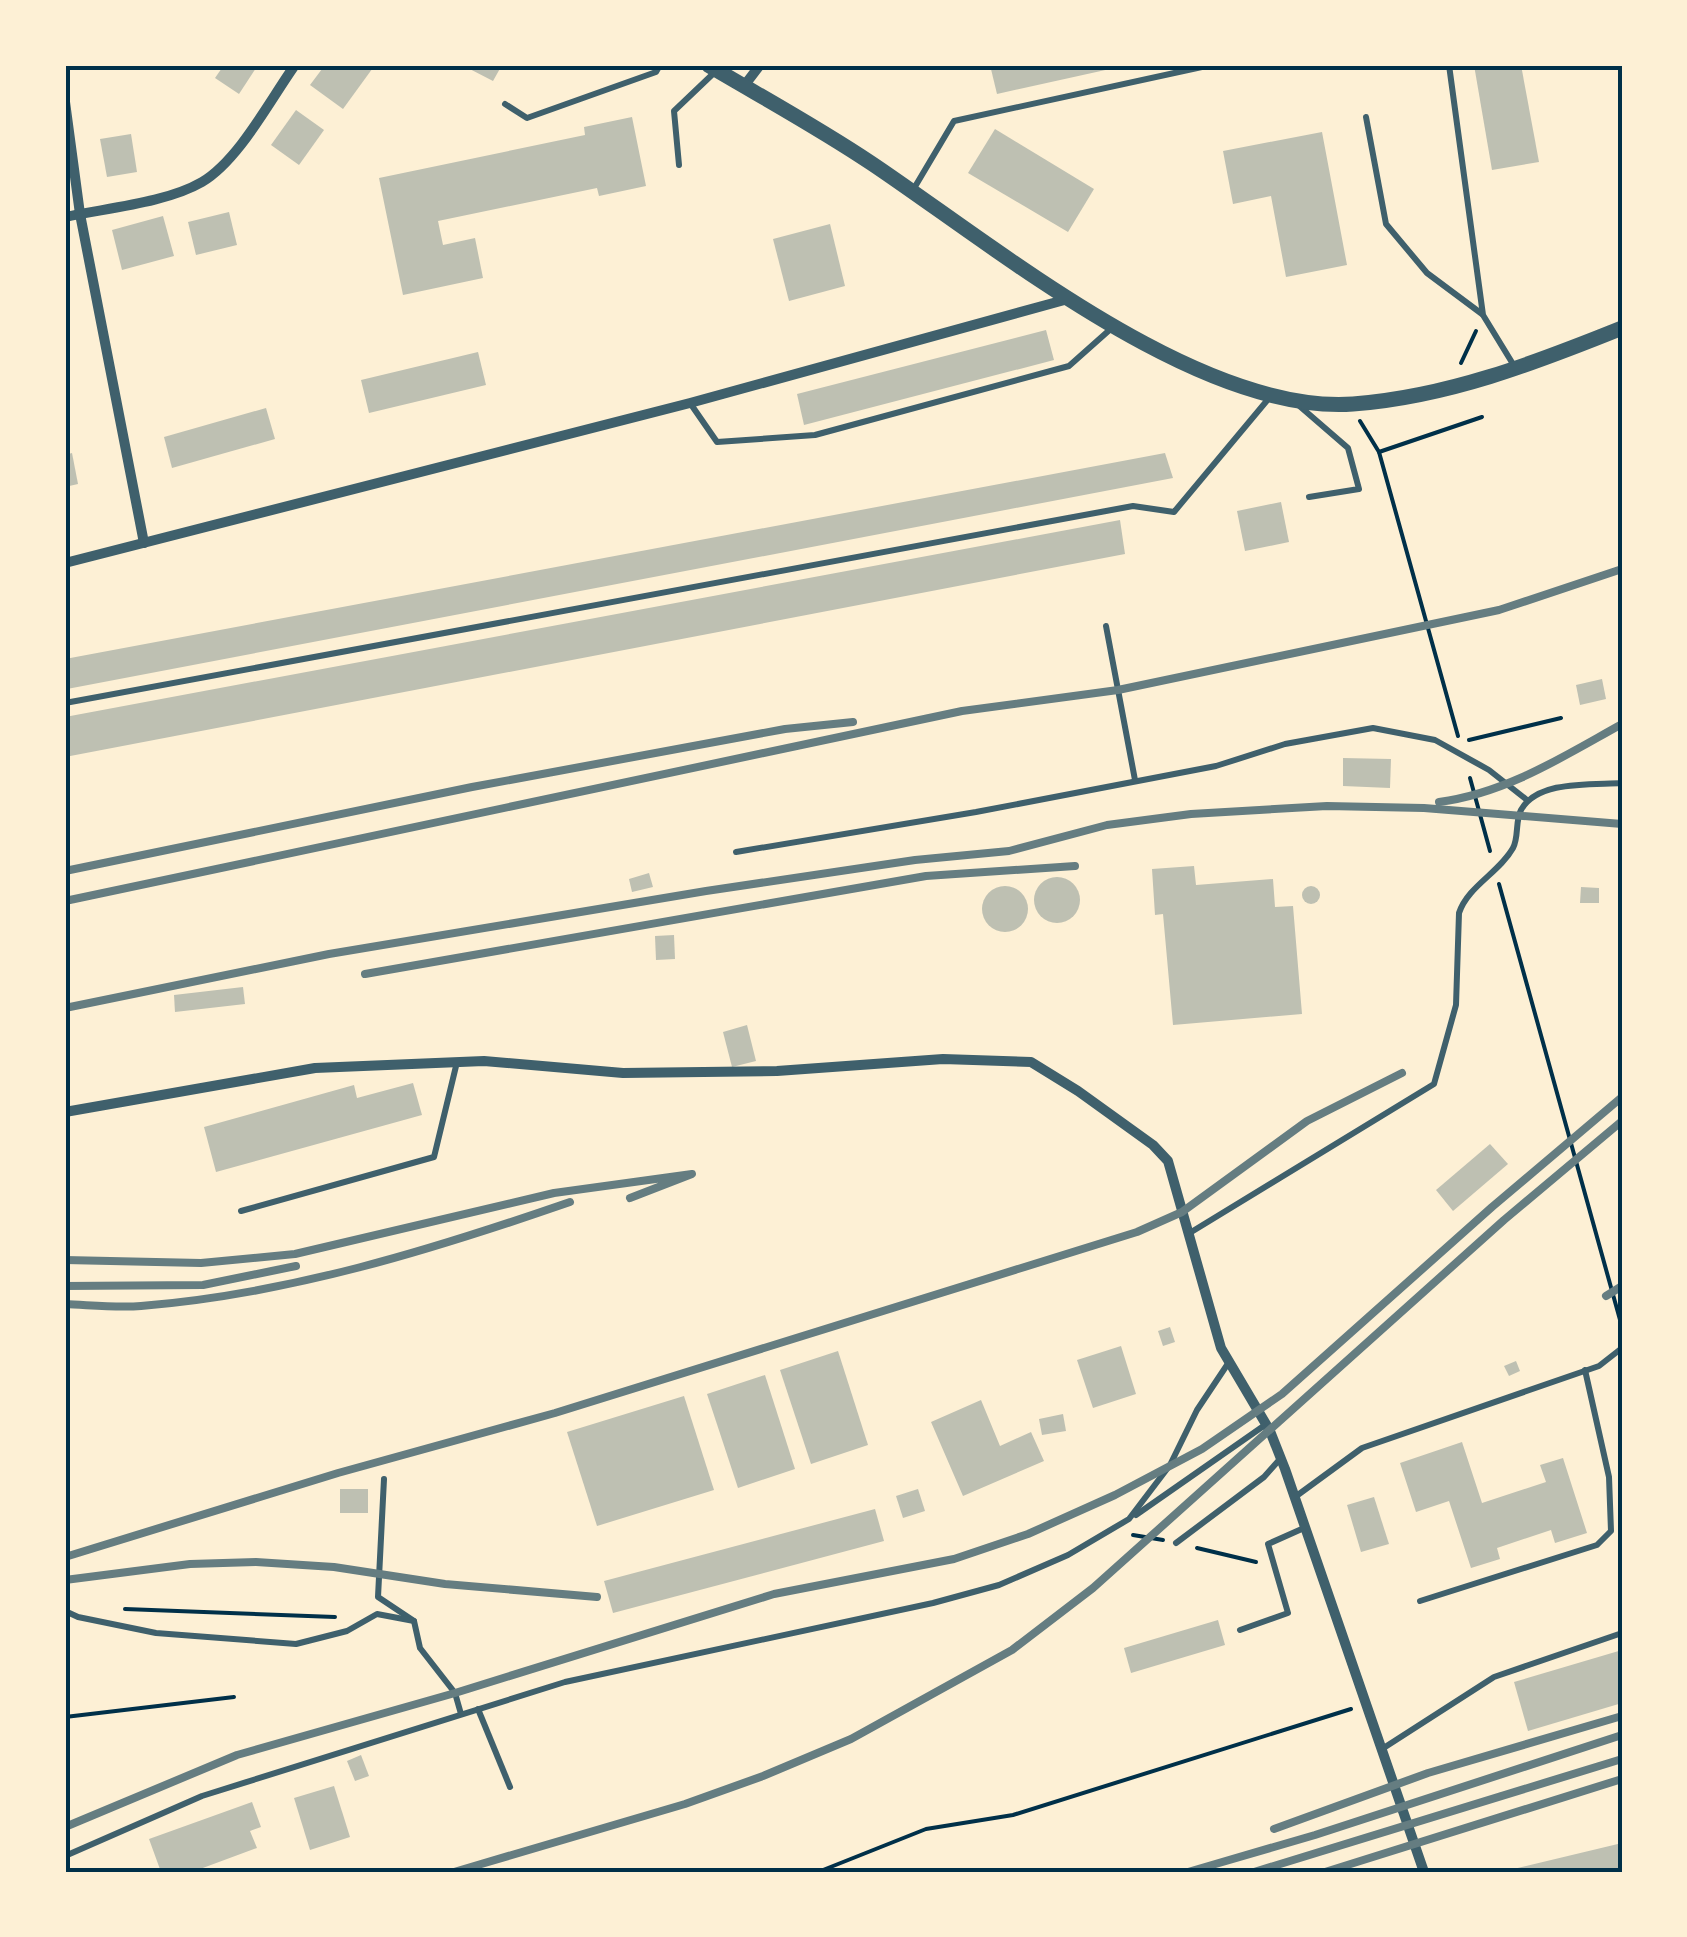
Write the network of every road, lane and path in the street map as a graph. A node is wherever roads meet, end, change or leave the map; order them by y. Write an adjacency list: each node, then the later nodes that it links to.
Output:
1 (295, 65): 13 (street)
2 (660, 65): 9 (lane)
3 (760, 65): 7 (street)
4 (1211, 65): 12 (lane)
5 (1449, 65): 16 (lane)
6 (713, 68): 7 (street); 11 (lane)
7 (744, 86): 12 (street)
8 (65, 102): 13 (street)
9 (505, 104)
10 (1366, 117): 16 (lane)
11 (679, 165)
12 (912, 192): 15 (street)
13 (80, 214): 14 (street); 28 (street)
14 (65, 217)
15 (1070, 299): 17 (street); 23 (street)
16 (1483, 315): 19 (path); 20 (lane)
17 (1115, 325): 21 (street); 23 (lane)
18 (1622, 328): 20 (street)
19 (1461, 363)
20 (1517, 370): 24 (street)
21 (1270, 397): 22 (street); 31 (lane)
22 (1291, 399): 24 (street); 27 (lane)
23 (690, 403): 28 (street)
24 (1350, 404): 26 (path)
25 (1482, 417): 26 (path)
26 (1380, 452): 32 (path)
27 (1309, 497)
28 (144, 544): 29 (street)
29 (65, 563)
30 (1106, 626): 34 (lane)
31 (65, 703)
32 (1561, 718)
33 (1465, 761): 38 (path)
34 (1135, 780): 36 (lane); 37 (lane)
35 (1622, 783): 36 (lane)
36 (1527, 800): 43 (lane)
37 (736, 852)
38 (1491, 856)
39 (1496, 874): 44 (path)
40 (458, 1062): 41 (street); 42 (lane); 43 (street)
41 (65, 1112)
42 (241, 1211)
43 (1188, 1234): 47 (street)
44 (1622, 1328)
45 (1622, 1348): 48 (lane)
46 (1622, 1358): 48 (lane)
47 (1229, 1362): 50 (street); 54 (lane)
48 (1604, 1362): 49 (lane)
49 (1585, 1370): 53 (lane); 59 (lane)
50 (1266, 1424): 51 (street); 54 (lane)
51 (1281, 1458): 53 (street); 57 (lane)
52 (384, 1479): 63 (lane)
53 (1295, 1497): 55 (street)
54 (1130, 1519): 56 (lane)
55 (1304, 1528): 58 (lane); 67 (street)
56 (1108, 1532): 57 (path); 68 (lane)
57 (1176, 1543): 58 (path)
58 (1274, 1567): 64 (lane)
59 (1420, 1600)
60 (122, 1609): 62 (path)
61 (65, 1610): 62 (lane)
62 (370, 1618): 63 (lane)
63 (414, 1621): 69 (lane)
64 (1240, 1630)
65 (1622, 1633): 71 (lane)
66 (234, 1697): 70 (path)
67 (1365, 1704): 71 (street); 74 (path)
68 (478, 1708): 69 (lane); 72 (lane)
69 (462, 1714): 73 (lane)
70 (65, 1717)
71 (1381, 1750): 75 (street)
72 (510, 1787)
73 (65, 1856)
74 (818, 1872)
75 (1424, 1872)

